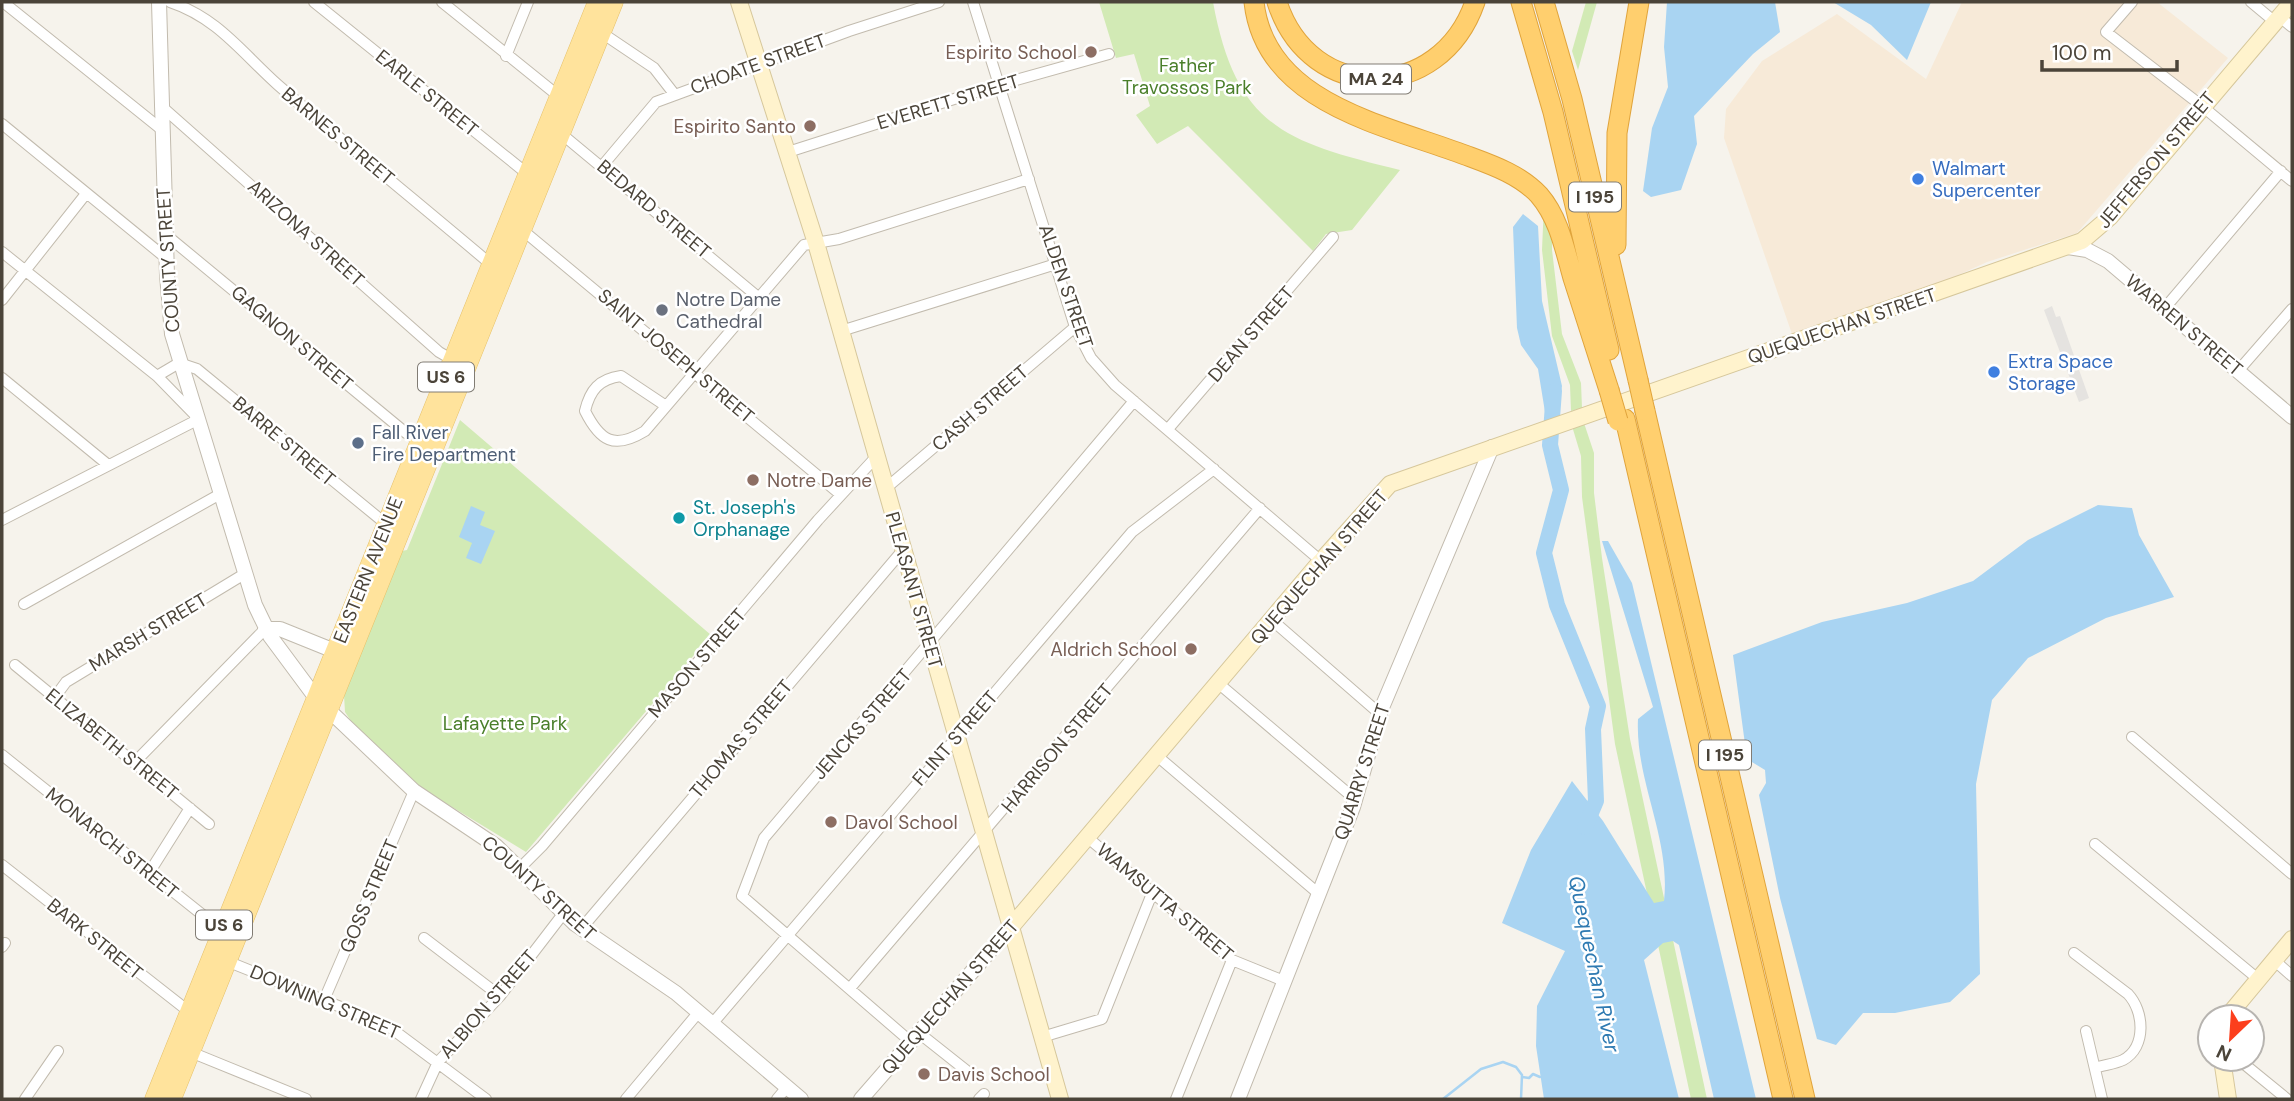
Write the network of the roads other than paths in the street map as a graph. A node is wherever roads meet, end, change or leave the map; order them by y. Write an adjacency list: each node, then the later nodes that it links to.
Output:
1 (159, 2): 29 (street, COUNTY STREET)
2 (170, 2): 49 (street, BARNES STREET)
3 (314, 2): 37 (street, EARLE STREET)
4 (442, 2): 24 (street)
5 (528, 2): 24 (street)
6 (597, 2): 28 (main road, EASTERN AVENUE / US 6)
7 (614, 2): 22 (main road, EASTERN AVENUE / US 6)
8 (739, 2): 25 (main road, PLEASANT STREET)
9 (939, 2): 25 (street, CHOATE STREET)
10 (973, 2): 26 (street, ALDEN STREET)
11 (1254, 2): 64 (highway)
12 (1277, 2): 13 (highway, MA 24)
13 (1475, 2)
14 (1521, 2): 64 (highway, I 195)
15 (1544, 2): 51 (highway, I 195)
16 (1639, 2): 51 (highway)
17 (2132, 2): 30 (street)
18 (2251, 2): 21 (street)
19 (2292, 2): 21 (main road, JEFFERSON STREET)
20 (4, 6): 32 (street)
21 (2282, 22): 30 (main road, JEFFERSON STREET)
22 (601, 33): 27 (street); 28 (main road, EASTERN AVENUE / US 6)
23 (1109, 54): 26 (street, EVERETT STREET)
24 (506, 56): 28 (street)
25 (760, 65): 27 (street, CHOATE STREET); 34 (main road, PLEASANT STREET)
26 (998, 85): 34 (street, EVERETT STREET); 38 (street, ALDEN STREET)
27 (675, 95): 35 (street, CHOATE STREET)
28 (566, 100): 33 (main road, EASTERN AVENUE / US 6)
29 (160, 105): 32 (street, COUNTY STREET); 58 (street, ARIZONA STREET)
30 (2202, 106): 36 (street); 45 (main road, JEFFERSON STREET)
31 (2, 124): 40 (street)
32 (161, 129): 42 (street, COUNTY STREET)
33 (554, 129): 35 (street, BEDARD STREET); 37 (main road, EASTERN AVENUE / US 6)
34 (788, 152): 44 (main road, PLEASANT STREET)
35 (603, 166): 52 (street, BEDARD STREET)
36 (2281, 172): 39 (street); 54 (street)
37 (535, 178): 41 (main road, EASTERN AVENUE / US 6)
38 (1029, 179): 44 (street); 48 (street, ALDEN STREET)
39 (2292, 181)
40 (86, 195): 47 (street); 50 (street)
41 (515, 225): 49 (main road, EASTERN AVENUE / US 6); 61 (street, SAINT JOSEPH STREET)
42 (165, 234): 47 (street, COUNTY STREET); 70 (street, GAGNON STREET)
43 (1333, 237): 69 (street, DEAN STREET)
44 (816, 243): 52 (street); 57 (main road, PLEASANT STREET)
45 (2068, 247): 54 (street, WARREN STREET); 71 (main road, QUEQUECHAN STREET)
46 (2, 252): 50 (street)
47 (166, 258): 59 (street, COUNTY STREET)
48 (1056, 264): 56 (street, ALDEN STREET); 57 (street)
49 (498, 270): 58 (main road, EASTERN AVENUE / US 6); 88 (main road, EASTERN AVENUE / US 6)
50 (25, 271): 53 (street); 62 (street)
51 (1618, 295): 159 (highway, I 195, bridge)
52 (758, 297): 61 (street)
53 (2, 300)
54 (2164, 309): 60 (street, WARREN STREET)
55 (2292, 309): 60 (street)
56 (1075, 327): 65 (street, ALDEN STREET); 75 (street, CASH STREET)
57 (841, 331): 72 (main road, PLEASANT STREET)
58 (453, 360): 70 (main road, EASTERN AVENUE / US 6)
59 (179, 363): 62 (street); 68 (street, COUNTY STREET); 80 (street, BARRE STREET)
60 (2238, 371): 67 (street, WARREN STREET)
61 (694, 372): 66 (street); 77 (street, SAINT JOSEPH STREET)
62 (157, 376): 68 (street)
63 (2, 378): 73 (street)
64 (1613, 389): 158 (highway, I 195)
65 (1135, 401): 69 (street, ALDEN STREET); 87 (street, JENCKS STREET)
66 (666, 406): 66 (street)
67 (2292, 417)
68 (198, 419): 73 (street); 76 (street, COUNTY STREET)
69 (1168, 429): 74 (street, ALDEN STREET)
70 (420, 441): 80 (main road, EASTERN AVENUE / US 6)
71 (1492, 447): 82 (main road, QUEQUECHAN STREET); 94 (street, QUARRY STREET)
72 (876, 457): 75 (main road, PLEASANT STREET); 77 (street, MASON STREET)
73 (107, 464): 79 (street)
74 (1214, 469): 78 (street, ALDEN STREET); 95 (street, FLINT STREET)
75 (885, 489): 81 (main road, PLEASANT STREET)
76 (222, 493): 83 (street, COUNTY STREET); 84 (street)
77 (841, 495): 108 (street, MASON STREET)
78 (1260, 508): 82 (street, ALDEN STREET); 104 (street, HARRISON STREET)
79 (4, 515)
80 (386, 524): 88 (main road, EASTERN AVENUE / US 6)
81 (903, 550): 87 (main road, PLEASANT STREET); 115 (street, THOMAS STREET)
82 (1321, 561): 85 (main road, QUEQUECHAN STREET)
83 (246, 573): 86 (street, COUNTY STREET); 91 (street, MARSH STREET)
84 (23, 604)
85 (1272, 620): 90 (main road, QUEQUECHAN STREET); 94 (street)
86 (265, 629): 88 (street); 92 (street, COUNTY STREET); 99 (street)
87 (930, 645): 95 (main road, PLEASANT STREET); 117 (street, JENCKS STREET)
88 (342, 654): 92 (main road, EASTERN AVENUE / US 6); 93 (main road, EASTERN AVENUE / US 6)
89 (15, 665): 91 (street, ELIZABETH STREET)
90 (1218, 683): 98 (main road, QUEQUECHAN STREET); 101 (street)
91 (55, 697): 99 (street, ELIZABETH STREET)
92 (316, 698): 93 (street, COUNTY STREET); 116 (main road, EASTERN AVENUE / US 6)
93 (329, 712): 100 (street, COUNTY STREET); 116 (main road, EASTERN AVENUE / US 6)
94 (1380, 714): 101 (street, QUARRY STREET)
95 (956, 736): 104 (main road, PLEASANT STREET); 117 (street, FLINT STREET)
96 (2132, 737): 110 (street)
97 (4, 752): 109 (street, MONARCH STREET)
98 (1156, 755): 105 (main road, QUEQUECHAN STREET); 112 (street)
99 (135, 762): 102 (street, ELIZABETH STREET)
100 (414, 791): 108 (street, COUNTY STREET); 129 (street, GOSS STREET)
101 (1356, 800): 112 (street, QUARRY STREET)
102 (190, 808): 103 (street, ELIZABETH STREET); 109 (street)
103 (209, 824)
104 (984, 834): 114 (main road, PLEASANT STREET); 127 (street, HARRISON STREET)
105 (1087, 836): 111 (street, WAMSUTTA STREET); 114 (main road, QUEQUECHAN STREET)
106 (2095, 844): 125 (street)
107 (2, 864): 132 (street, BARK STREET)
108 (519, 869): 113 (street, COUNTY STREET)
109 (149, 873): 116 (street, MONARCH STREET)
110 (2292, 874)
111 (1153, 891): 122 (street, WAMSUTTA STREET); 136 (street)
112 (1319, 894): 126 (street, QUARRY STREET)
113 (563, 914): 115 (street, COUNTY STREET); 128 (street, ALBION STREET)
114 (1011, 927): 135 (street, QUEQUECHAN STREET); 136 (main road, PLEASANT STREET)
115 (581, 929): 131 (street, COUNTY STREET)
116 (229, 934): 121 (main road, EASTERN AVENUE / US 6)
117 (789, 934): 127 (street); 133 (street, FLINT STREET)
118 (424, 938): 128 (street)
119 (2292, 939): 123 (main road)
120 (2074, 953): 140 (street)
121 (220, 958): 129 (street, DOWNING STREET); 132 (main road, EASTERN AVENUE / US 6)
122 (1232, 960): 126 (street, WAMSUTTA STREET); 156 (street)
123 (2275, 961): 124 (street); 125 (main road)
124 (2292, 976)
125 (2258, 979): 130 (main road)
126 (1284, 981): 157 (street, QUARRY STREET)
127 (851, 987): 135 (street)
128 (500, 996): 139 (street, ALBION STREET)
129 (324, 1000): 139 (street, DOWNING STREET)
130 (2238, 1003)
131 (698, 1013): 133 (street, COUNTY STREET); 153 (street)
132 (196, 1016): 137 (main road, EASTERN AVENUE / US 6)
133 (712, 1024): 144 (street, COUNTY STREET)
134 (2086, 1031): 140 (street)
135 (915, 1037): 143 (street); 146 (street, QUEQUECHAN STREET)
136 (1042, 1037): 145 (main road, PLEASANT STREET)
137 (183, 1049): 148 (main road, EASTERN AVENUE / US 6); 149 (main road, EASTERN AVENUE / US 6); 150 (street)
138 (58, 1051): 147 (street)
139 (438, 1062): 151 (street, ALBION STREET); 152 (street, DOWNING STREET)
140 (2095, 1068): 160 (street)
141 (2224, 1073): 161 (main road)
142 (2255, 1073): 162 (street)
143 (972, 1075)
144 (787, 1087): 154 (street); 155 (street, COUNTY STREET)
145 (1056, 1096)
146 (866, 1097)
147 (25, 1099)
148 (154, 1099)
149 (172, 1099)
150 (306, 1099)
151 (421, 1099)
152 (486, 1099)
153 (626, 1099)
154 (777, 1099)
155 (801, 1099)
156 (1176, 1099)
157 (1238, 1099)
158 (1783, 1099)
159 (1805, 1099)
160 (2102, 1099)
161 (2228, 1099)
162 (2287, 1099)

